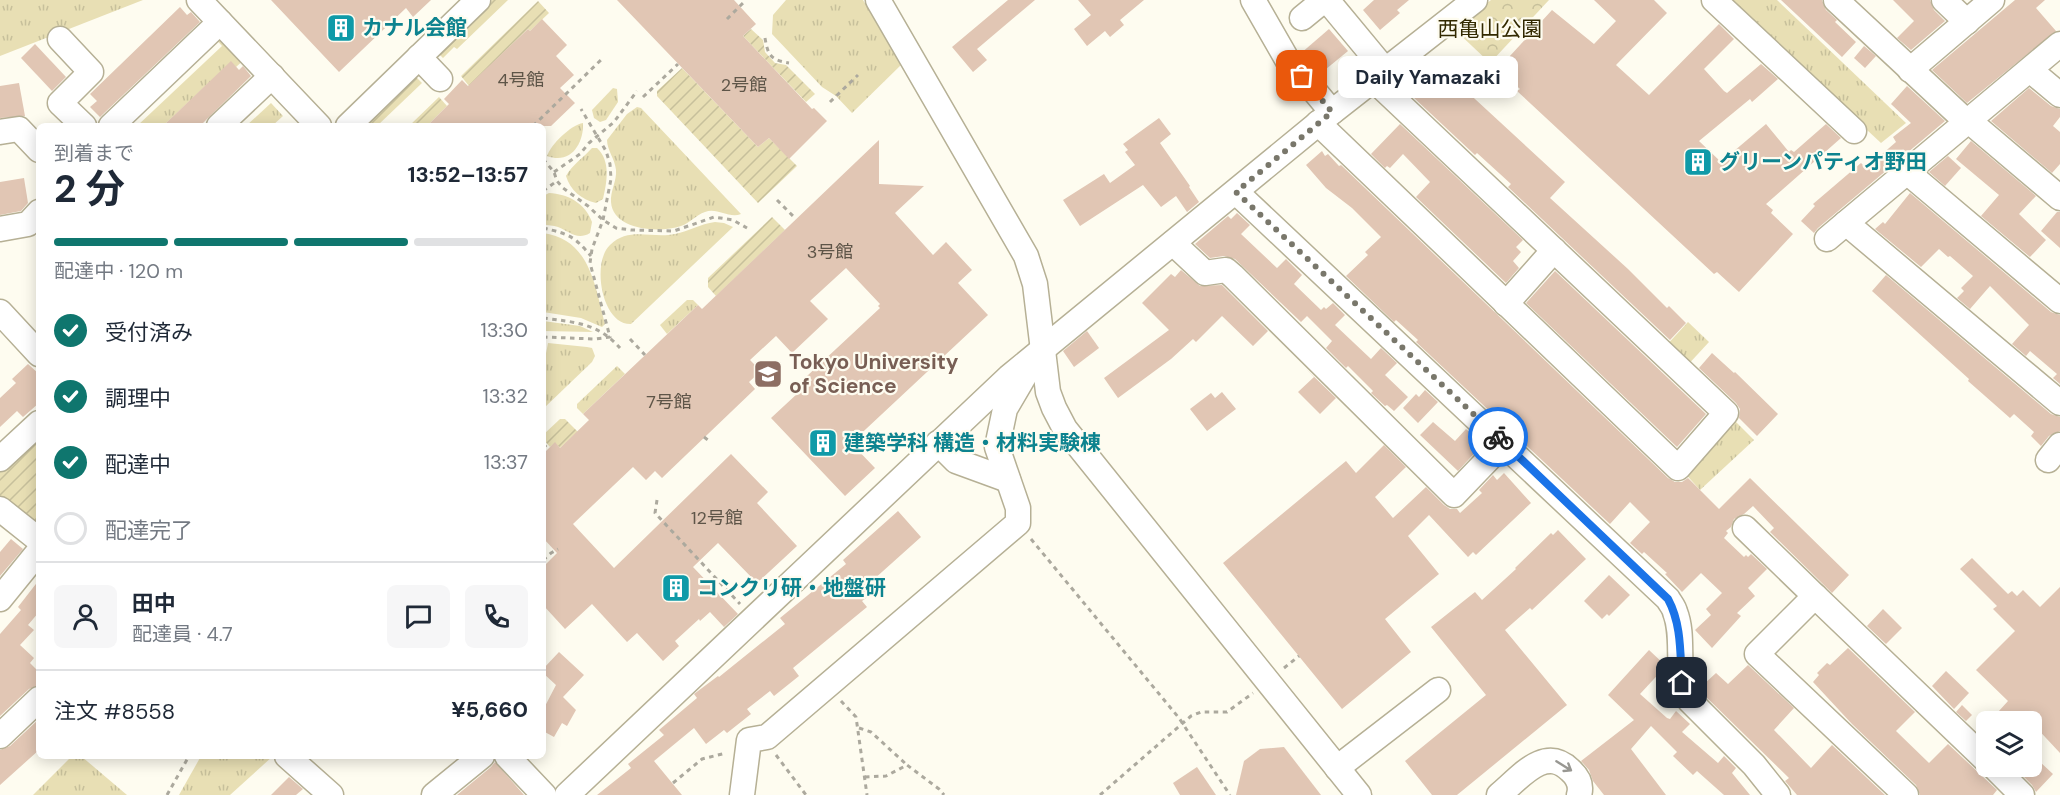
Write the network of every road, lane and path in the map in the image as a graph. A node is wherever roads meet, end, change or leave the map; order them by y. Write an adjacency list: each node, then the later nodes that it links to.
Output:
1 (199, 0): 14 (street)
2 (478, 0): 19 (street)
3 (878, 0): 73 (street)
4 (1253, 0): 34 (street)
5 (1325, 0): 12 (street); 26 (street)
6 (1475, 0): 26 (street)
7 (1714, 0): 42 (street)
8 (1836, 0): 23 (street)
9 (1944, 0): 15 (street)
10 (1992, 0): 15 (street)
11 (744, 2): 13 (path)
12 (1302, 18)
13 (727, 19)
14 (220, 22): 27 (street); 37 (street)
15 (1967, 22): 23 (street)
16 (765, 38): 21 (path)
17 (60, 39): 36 (street)
18 (2060, 44): 24 (street)
19 (419, 57): 28 (street); 40 (street)
20 (604, 57): 41 (path)
21 (789, 63)
22 (678, 64): 31 (path)
23 (1910, 70): 35 (street)
24 (2030, 70): 30 (street); 35 (street)
25 (858, 75): 32 (path)
26 (1379, 75): 34 (street); 63 (street)
27 (272, 76): 38 (street); 39 (street)
28 (441, 79)
29 (637, 91): 44 (path)
30 (2060, 96)
31 (643, 97)
32 (830, 102)
33 (581, 109): 44 (path)
34 (1325, 118): 51 (street); 66 (street)
35 (1968, 122): 48 (street); 52 (street)
36 (81, 123)
37 (114, 123)
38 (222, 123)
39 (316, 123)
40 (351, 123)
41 (536, 123)
42 (1854, 131)
43 (0, 132): 45 (street)
44 (597, 136): 47 (path); 56 (path)
45 (36, 147)
46 (546, 163): 47 (path)
47 (554, 172): 49 (path)
48 (1906, 172): 57 (street); 65 (street)
49 (557, 181): 50 (path); 56 (path)
50 (546, 188)
51 (1236, 192): 62 (street); 80 (street)
52 (2060, 198)
53 (777, 200): 55 (path)
54 (36, 215): 59 (street)
55 (796, 219)
56 (603, 220): 58 (path); 64 (path)
57 (1846, 223): 61 (street); 77 (street)
58 (747, 228)
59 (0, 229)
60 (546, 229): 64 (path)
61 (1827, 239)
62 (1173, 243): 73 (street); 80 (street)
63 (1554, 250): 66 (street); 66 (street)
64 (591, 256): 70 (path)
65 (2060, 301)
66 (1506, 304)
67 (0, 312): 74 (street)
68 (546, 318): 70 (path)
69 (546, 337): 70 (path)
70 (610, 337): 72 (path)
71 (630, 339): 75 (path)
72 (621, 348)
73 (1043, 350): 79 (street); 112 (street)
74 (36, 351)
75 (645, 355)
76 (1025, 375): 84 (street)
77 (2060, 403)
78 (36, 426): 83 (street)
79 (938, 443): 84 (street); 95 (street)
80 (1504, 443): 130 (street)
81 (546, 448): 82 (path)
82 (548, 450)
83 (0, 459)
84 (1008, 480): 87 (street)
85 (657, 500): 95 (path)
86 (0, 509): 89 (street)
87 (1018, 524): 98 (street); 102 (path)
88 (1745, 528): 93 (street)
89 (36, 538)
90 (558, 549): 92 (path)
91 (36, 555): 94 (street)
92 (546, 557)
93 (1815, 596): 106 (street); 131 (street)
94 (0, 599)
95 (753, 618): 120 (street)
96 (1299, 656): 97 (path)
97 (1278, 673)
98 (827, 687): 103 (path); 105 (street)
99 (1257, 690): 102 (path)
100 (1438, 690): 112 (street)
101 (36, 702): 104 (street)
102 (1182, 724): 125 (path); 126 (path)
103 (858, 728): 111 (path); 113 (path)
104 (0, 736)
105 (758, 739): 115 (path); 121 (street); 122 (path)
106 (1976, 750)
107 (187, 759): 116 (path)
108 (289, 759): 117 (street)
109 (478, 759): 118 (street)
110 (510, 759): 119 (street)
111 (907, 765): 113 (path); 124 (path)
112 (1337, 768): 127 (street)
113 (865, 777): 123 (path)
114 (2004, 777): 132 (street)
115 (673, 783)
116 (167, 795)
117 (331, 795)
118 (434, 795)
119 (544, 795)
120 (567, 795)
121 (742, 795)
122 (806, 795)
123 (867, 795)
124 (944, 795)
125 (1100, 795)
126 (1230, 795)
127 (1359, 795)
128 (1499, 795): 129 (street, one-way to 129)
129 (1579, 795)
130 (1778, 795)
131 (1906, 795)
132 (2022, 795)

